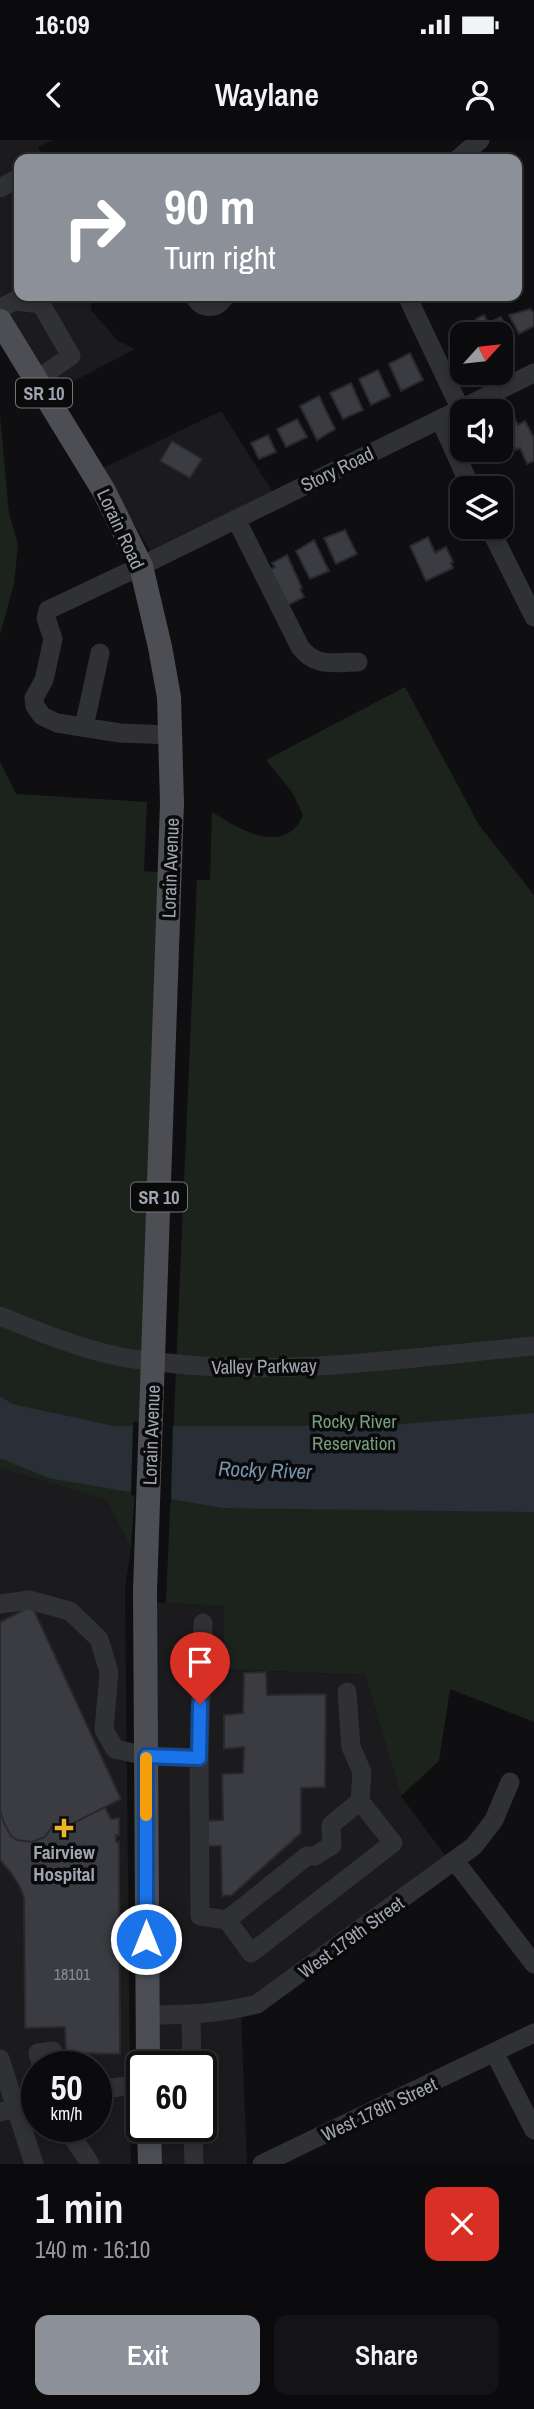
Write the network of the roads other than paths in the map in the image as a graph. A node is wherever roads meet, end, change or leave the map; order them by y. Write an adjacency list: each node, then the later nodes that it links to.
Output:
1 (480, 140): 2 (street)
2 (464, 154)
3 (198, 301): 4 (street)
4 (221, 301)
5 (409, 301): 10 (street)
6 (0, 309): 9 (street)
7 (0, 321): 9 (main road, Lorain Road / SR 10)
8 (534, 373): 11 (street, Story Road)
9 (36, 380): 17 (main road, Lorain Road / SR 10)
10 (456, 399)
11 (479, 399)
12 (450, 414): 13 (street, Story Road)
13 (440, 419): 14 (street); 15 (street, Story Road)
14 (466, 476)
15 (236, 519): 17 (street, Story Road); 20 (street)
16 (495, 539): 18 (street)
17 (141, 566): 21 (street, Story Road); 22 (main road, Lorain Road / SR 10)
18 (534, 617)
19 (100, 653): 21 (street)
20 (358, 662)
21 (84, 727): 22 (street)
22 (171, 735): 23 (main road, Lorain Road / SR 10)
23 (172, 803): 29 (main road, Lorain Avenue / SR 10, bridge)
24 (0, 1315): 25 (street, Valley Parkway)
25 (534, 1346)
26 (0, 1604): 29 (street)
27 (203, 1623): 30 (street)
28 (347, 1692): 32 (street)
29 (146, 1756): 30 (street); 36 (main road, Lorain Avenue / SR 10)
30 (199, 1758): 34 (street)
31 (510, 1782): 33 (street, West 179th Street)
32 (360, 1801): 34 (street); 34 (street)
33 (456, 1861): 35 (street); 37 (street, West 179th Street)
34 (227, 1920)
35 (534, 1964)
36 (147, 2015): 37 (street, West 179th Street); 39 (main road, Lorain Avenue / SR 10)
37 (191, 2015): 40 (street)
38 (534, 2033): 41 (street, West 178th Street)
39 (148, 2051)
40 (192, 2051)
41 (495, 2053): 44 (street); 52 (street, West 178th Street)
42 (0, 2059): 43 (street)
43 (8, 2110): 48 (street)
44 (534, 2130)
45 (80, 2142): 49 (street)
46 (149, 2142): 50 (main road)
47 (193, 2142): 51 (street)
48 (30, 2161)
49 (90, 2164)
50 (150, 2164)
51 (194, 2164)
52 (262, 2164)

